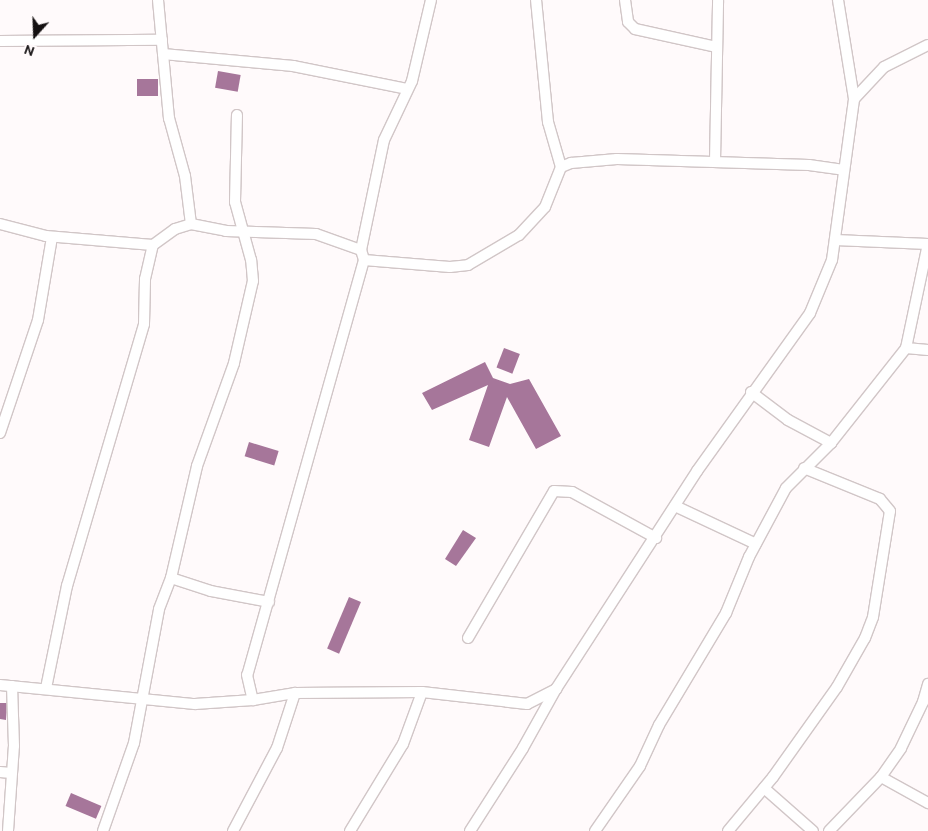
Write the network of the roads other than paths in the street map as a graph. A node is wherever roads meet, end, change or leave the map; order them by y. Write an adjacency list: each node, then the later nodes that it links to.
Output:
1 (158, 0): 7 (street)
2 (431, 0): 12 (street)
3 (536, 0): 16 (street)
4 (625, 0): 10 (street)
5 (718, 0): 10 (street)
6 (838, 0): 13 (street)
7 (162, 40): 8 (street); 11 (street)
8 (0, 41)
9 (928, 45): 13 (street)
10 (717, 47): 15 (street)
11 (163, 54): 12 (street); 19 (street)
12 (407, 89): 25 (street)
13 (854, 99): 17 (street)
14 (237, 115): 20 (street)
15 (715, 161): 16 (street); 17 (street)
16 (561, 167): 25 (street)
17 (844, 170): 22 (street)
18 (0, 224): 21 (street)
19 (191, 224): 20 (street); 24 (street)
20 (244, 232): 25 (street); 35 (street)
21 (52, 237): 24 (street); 29 (street)
22 (835, 240): 23 (street); 28 (street)
23 (928, 244): 26 (street)
24 (153, 245): 41 (street)
25 (362, 255): 36 (street)
26 (906, 348): 27 (street); 30 (street)
27 (928, 350)
28 (751, 392): 30 (street); 32 (street)
29 (0, 433)
30 (831, 443): 31 (street)
31 (804, 468): 34 (street); 52 (street)
32 (675, 506): 33 (street); 34 (street)
33 (656, 538): 37 (street); 42 (street)
34 (756, 544): 59 (street)
35 (171, 578): 36 (street); 45 (street)
36 (269, 602): 46 (street)
37 (468, 638)
38 (928, 684): 51 (street)
39 (0, 685): 40 (street)
40 (12, 686): 41 (street); 50 (street)
41 (46, 688): 45 (street)
42 (556, 689): 47 (street); 48 (street)
43 (295, 692): 44 (street); 46 (street); 56 (street)
44 (422, 692): 47 (street); 57 (street)
45 (141, 698): 46 (street); 55 (street)
46 (253, 700)
47 (527, 704): 48 (street)
48 (540, 720): 58 (street)
49 (0, 772): 50 (street)
50 (11, 773): 54 (street)
51 (881, 777): 53 (street); 62 (street)
52 (764, 788): 60 (street); 61 (street)
53 (928, 803)
54 (8, 831)
55 (103, 831)
56 (233, 831)
57 (350, 831)
58 (470, 831)
59 (595, 831)
60 (728, 831)
61 (812, 831)
62 (829, 831)

